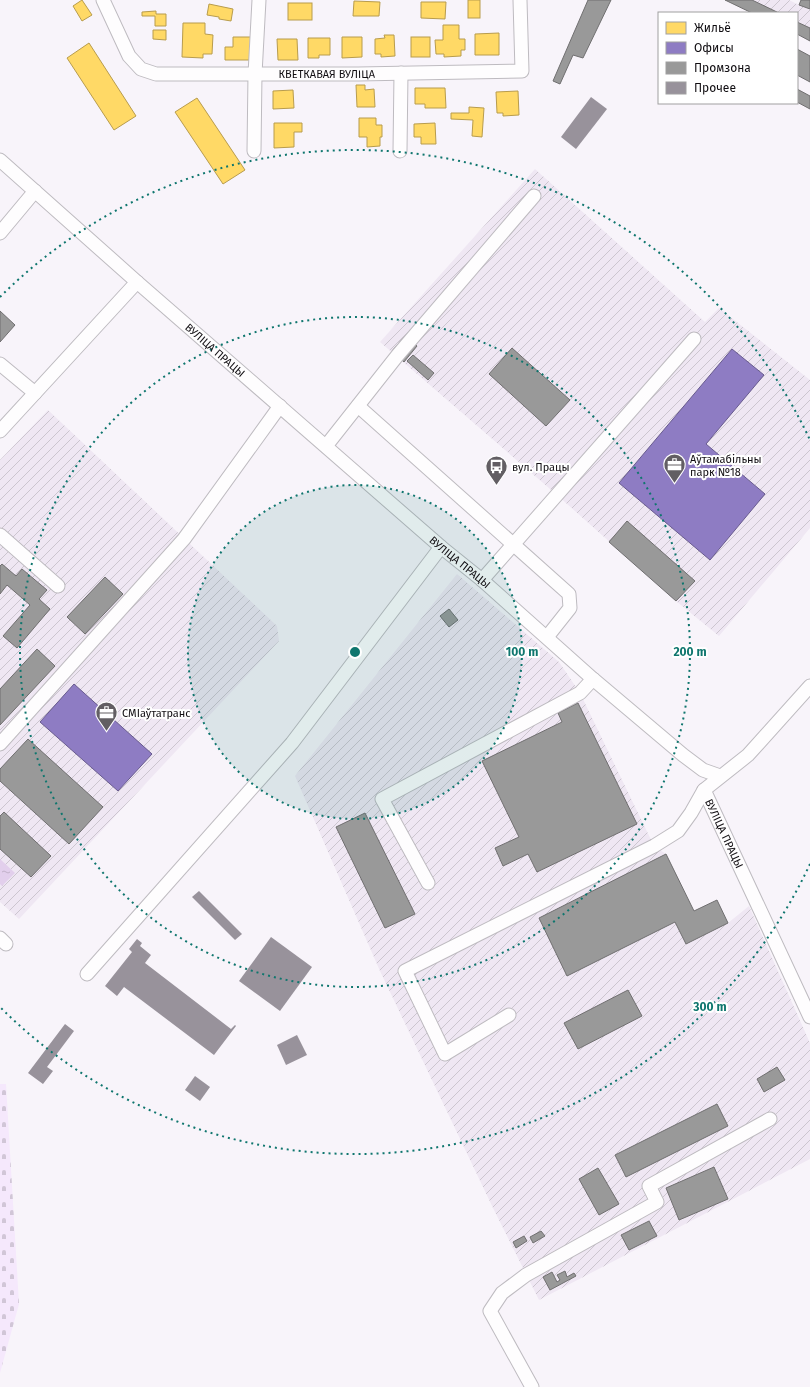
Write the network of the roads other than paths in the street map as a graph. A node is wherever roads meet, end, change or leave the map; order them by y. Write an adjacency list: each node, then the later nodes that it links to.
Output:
1 (103, 0): 5 (street, КВЕТКАВАЯ ВУЛІЦА)
2 (259, 0): 5 (street)
3 (520, 0): 4 (street, КВЕТКАВАЯ ВУЛІЦА)
4 (401, 73): 5 (street, КВЕТКАВАЯ ВУЛІЦА); 7 (street)
5 (255, 74): 6 (street)
6 (254, 151)
7 (400, 151)
8 (0, 160): 9 (street, ВУЛІЦА ПРАЦЫ)
9 (35, 191): 11 (street); 12 (street, ВУЛІЦА ПРАЦЫ)
10 (534, 196): 17 (street)
11 (0, 233)
12 (137, 282): 15 (street); 16 (street, ВУЛІЦА ПРАЦЫ)
13 (694, 339): 21 (street)
14 (0, 364): 15 (street)
15 (35, 393): 18 (street)
16 (280, 406): 19 (street, ВУЛІЦА ПРАЦЫ); 28 (street)
17 (358, 406): 19 (street); 21 (street)
18 (0, 431)
19 (326, 446): 22 (street, ВУЛІЦА ПРАЦЫ)
20 (0, 535): 24 (street)
21 (513, 544): 23 (street); 25 (street)
22 (441, 547): 23 (street, ВУЛІЦА ПРАЦЫ); 32 (street)
23 (482, 580): 25 (street, ВУЛІЦА ПРАЦЫ)
24 (58, 586)
25 (546, 637): 26 (street, ВУЛІЦА ПРАЦЫ)
26 (593, 678): 29 (street, ВУЛІЦА ПРАЦЫ); 31 (street)
27 (810, 686): 29 (street)
28 (0, 744)
29 (720, 776): 30 (street, ВУЛІЦА ПРАЦЫ)
30 (704, 790): 33 (street); 34 (street, ВУЛІЦА ПРАЦЫ)
31 (428, 883)
32 (87, 974)
33 (509, 1015)
34 (810, 1017)
35 (770, 1119): 36 (street)
36 (532, 1387)

